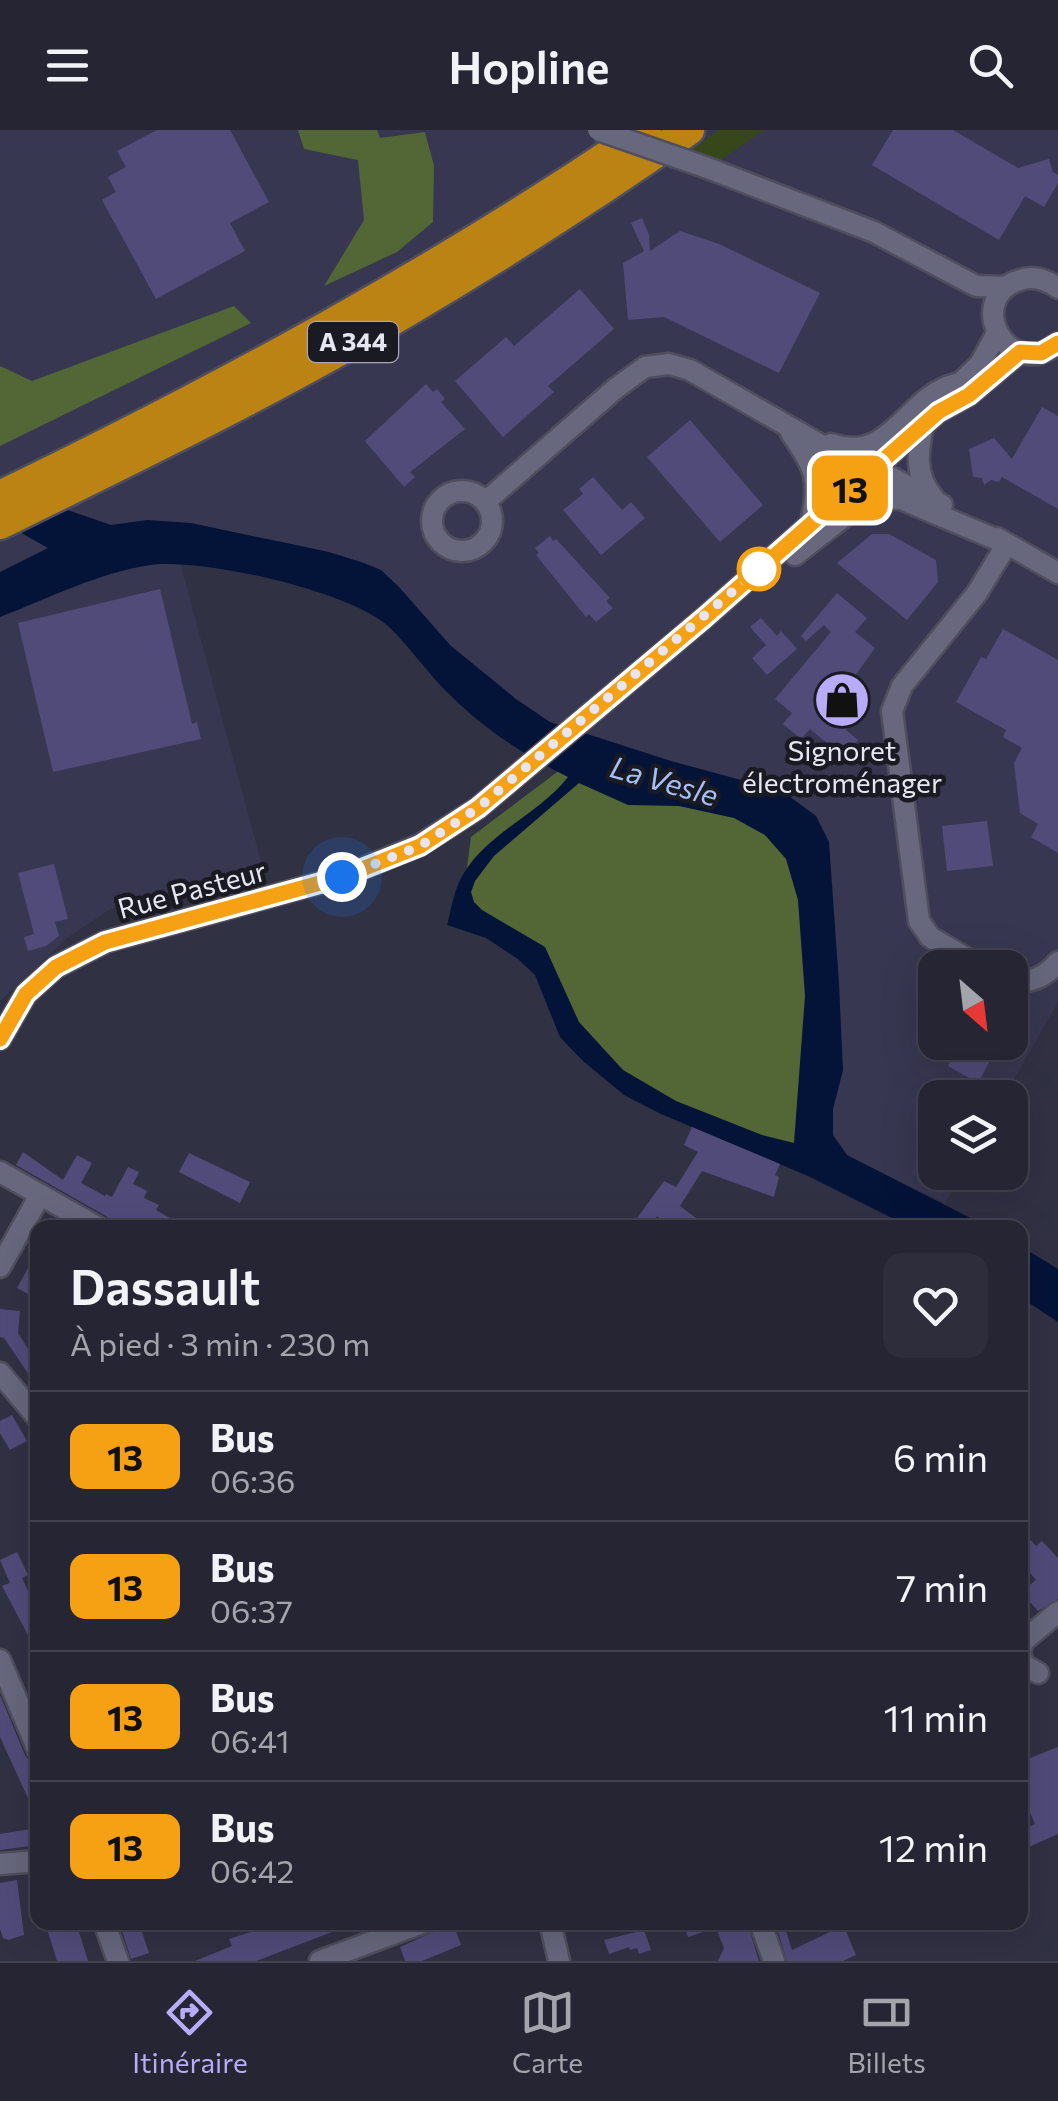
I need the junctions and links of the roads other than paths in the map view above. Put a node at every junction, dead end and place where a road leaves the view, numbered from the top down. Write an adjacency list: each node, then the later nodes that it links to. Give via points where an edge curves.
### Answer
1 (598, 130): 4 (street, bridge, via 874,232)
2 (646, 130): 15 (highway, A 344, via 388,294 236,379)
3 (689, 130): 20 (highway, A 344, via 404,313 258,395)
4 (976, 286): 5 (street); 7 (street)
5 (1006, 287): 6 (street, via 1032,278); 7 (street)
6 (1058, 288)
7 (994, 307): 8 (street)
8 (997, 333): 10 (street); 11 (street, via 980,364)
9 (1056, 347): 10 (street)
10 (1020, 352): 12 (street)
11 (956, 384): 12 (street); 13 (street, via 940,388 871,446 844,448)
12 (931, 418): 14 (street, Rue Pasteur); 18 (street, via 918,464)
13 (787, 427): 14 (street); 17 (street, via 690,370 645,367); 19 (street, via 815,473)
14 (868, 472): 16 (street); 18 (street, via 886,473); 19 (street, Rue Pasteur)
15 (0, 496)
16 (901, 499): 21 (street); 22 (street, via 868,498 794,556)
17 (485, 502)
18 (938, 502): 21 (street)
19 (812, 522): 22 (street, Rue Pasteur)
20 (0, 524)
21 (1007, 544): 23 (street); 24 (street, via 977,593 902,686 892,711 919,921)
22 (764, 564): 27 (street, Rue Pasteur, via 527,768 420,846 342,877 105,942 56,967 26,994)
23 (1058, 573)
24 (952, 950)
25 (1058, 962): 26 (street)
26 (1028, 983)
27 (0, 1040)
28 (0, 1172): 29 (street)
29 (40, 1194): 30 (street); 31 (street)
30 (86, 1220)
31 (0, 1266)
32 (0, 1372): 33 (street)
33 (30, 1408)
34 (1058, 1612): 35 (street)
35 (1028, 1637)
36 (0, 1660): 37 (street)
37 (30, 1731)
38 (30, 1862): 39 (street)
39 (0, 1864)
40 (107, 1930): 44 (street)
41 (403, 1930): 45 (street)
42 (552, 1930): 46 (street)
43 (763, 1930): 47 (street)
44 (118, 1961)
45 (320, 1961)
46 (559, 1961)
47 (774, 1961)

